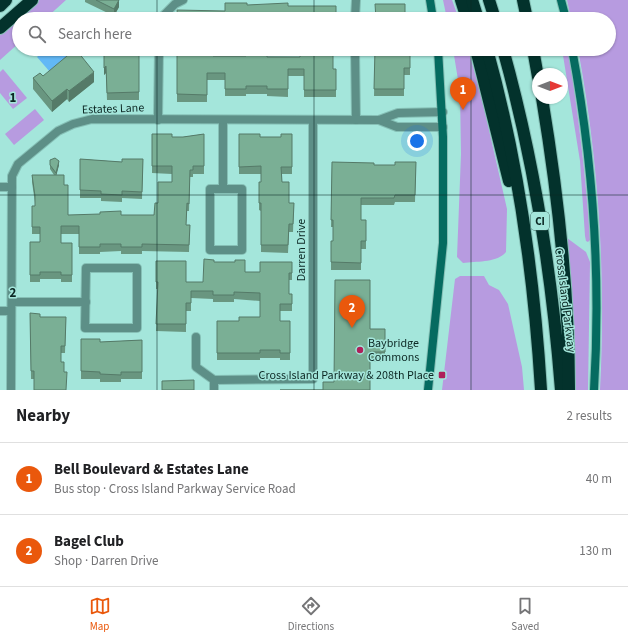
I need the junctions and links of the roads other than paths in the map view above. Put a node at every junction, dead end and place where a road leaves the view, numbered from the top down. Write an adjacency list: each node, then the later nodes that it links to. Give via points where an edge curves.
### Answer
1 (6, 0): 11 (highway)
2 (32, 0): 12 (highway)
3 (183, 0): 13 (street)
4 (356, 0): 14 (street)
5 (430, 0): 15 (street)
6 (461, 0): 16 (highway)
7 (472, 0): 17 (highway)
8 (489, 0): 18 (highway)
9 (523, 0): 19 (highway)
10 (561, 0): 20 (street)
11 (0, 6)
12 (18, 12)
13 (167, 12)
14 (356, 12)
15 (432, 12)
16 (465, 12)
17 (476, 12)
18 (493, 12)
19 (526, 12)
20 (564, 12)
21 (12, 18): 22 (highway)
22 (0, 28)
23 (159, 56): 34 (street)
24 (355, 56): 37 (street)
25 (439, 56): 33 (street)
26 (478, 56): 43 (highway)
27 (489, 56): 43 (highway, CI, via 511,150)
28 (505, 56): 54 (highway, Cross Island Parkway / CI, via 537,201)
29 (534, 56): 31 (highway)
30 (573, 56): 56 (street, via 586,138 593,212 596,288)
31 (536, 68)
32 (543, 104): 55 (highway, via 556,197 569,350)
33 (443, 112): 38 (street, Estates Lane, via 398,113); 39 (street)
34 (158, 120): 35 (street, Estates Lane); 41 (street, Estates Lane, via 92,119 72,124 58,131 18,164 12,176)
35 (223, 120): 36 (street, Estates Lane); 42 (street)
36 (313, 120): 37 (street, Estates Lane); 49 (street, Darren Drive, via 313,379)
37 (356, 120): 38 (street, Estates Lane)
38 (379, 120): 39 (street, Estates Lane, via 397,127)
39 (443, 128): 52 (street, via 443,243)
40 (0, 187): 41 (street)
41 (12, 187): 44 (street, Estates Lane)
42 (223, 189): 42 (street, via 242,189 242,250 210,250 210,189)
43 (528, 258): 53 (highway, CI)
44 (12, 302): 45 (street); 47 (street, Estates Lane)
45 (86, 302): 45 (street, via 86,268 137,268 137,328 85,328)
46 (0, 311): 47 (street)
47 (11, 311): 50 (street, Estates Lane)
48 (196, 337): 49 (street, via 196,367)
49 (214, 380): 51 (street)
50 (10, 390)
51 (214, 390)
52 (428, 390)
53 (541, 390)
54 (561, 390)
55 (569, 390)
56 (594, 390)

